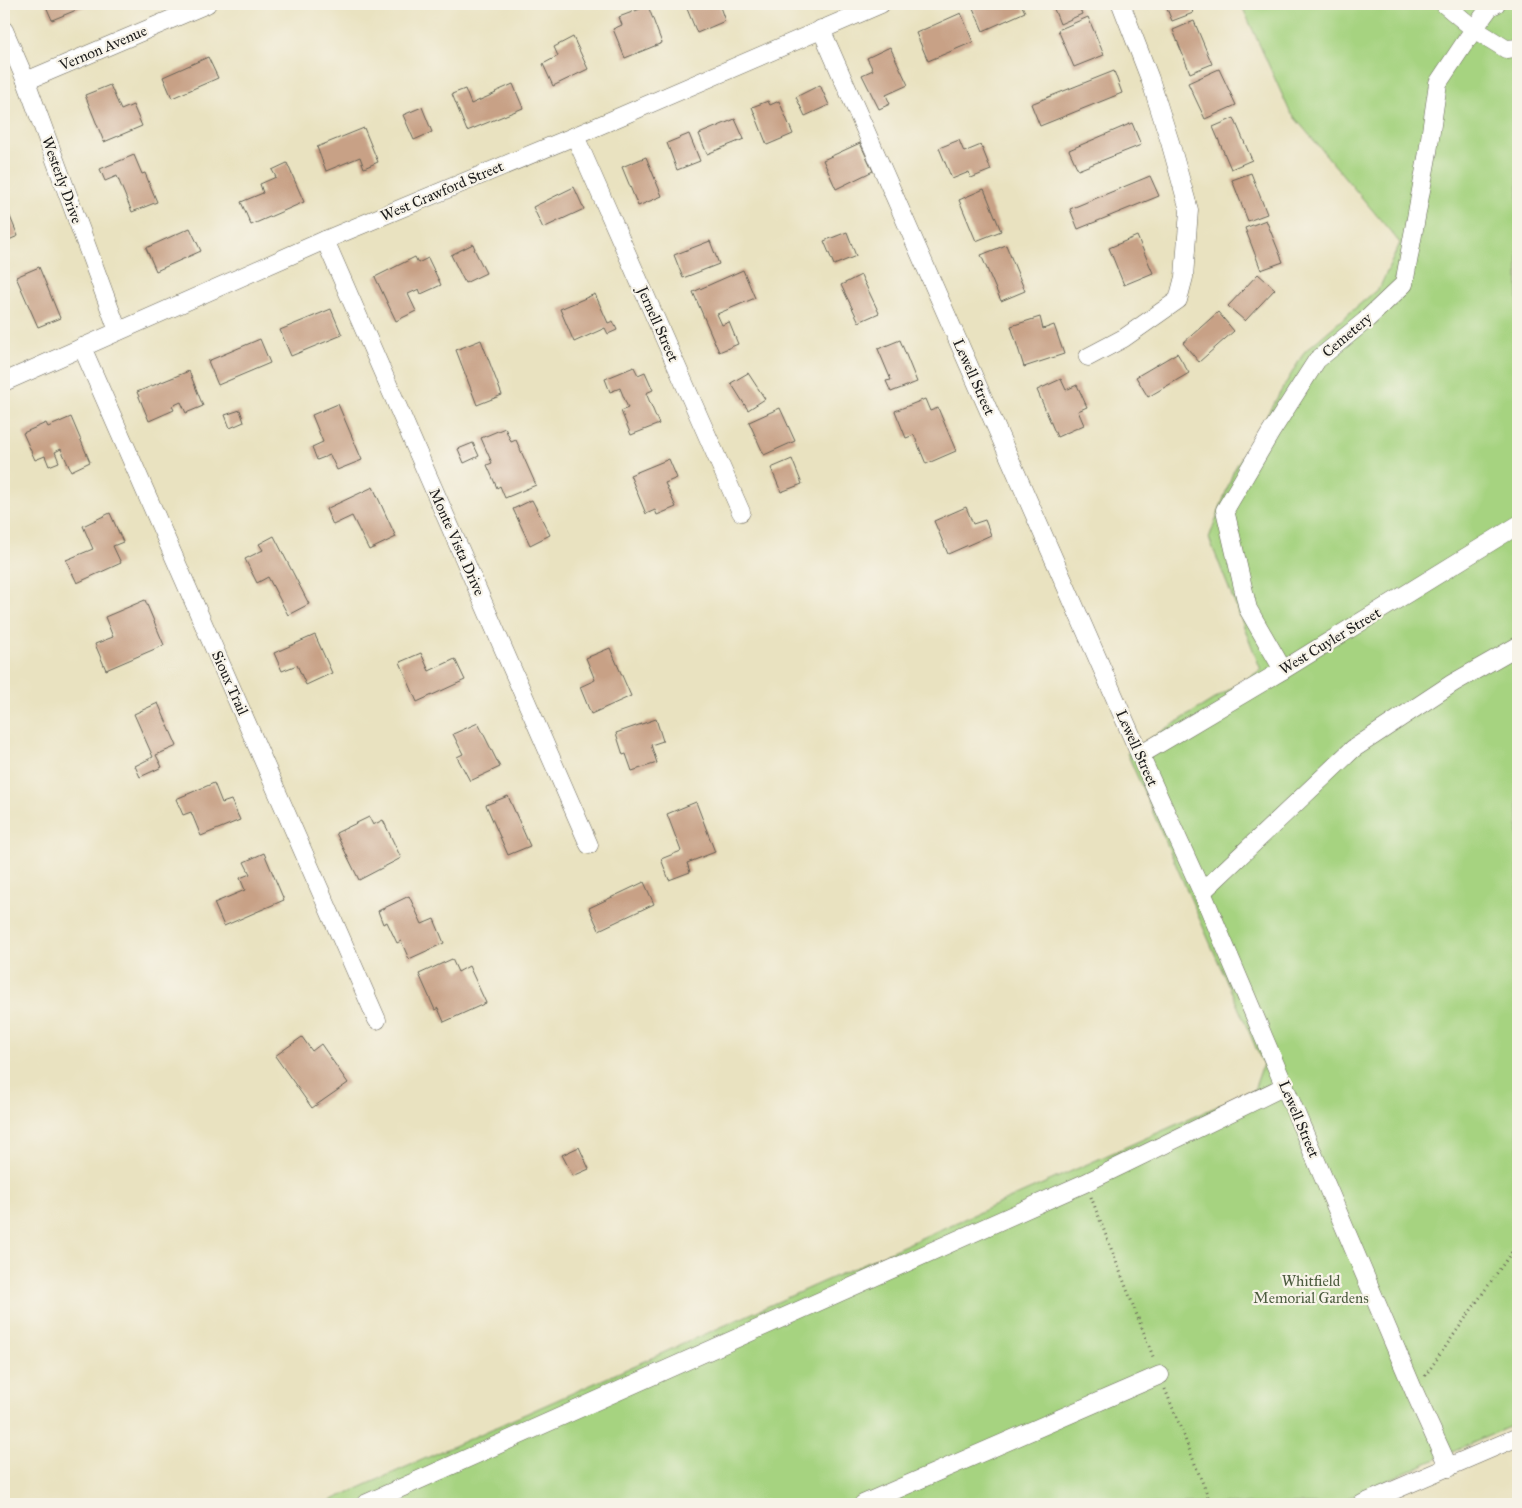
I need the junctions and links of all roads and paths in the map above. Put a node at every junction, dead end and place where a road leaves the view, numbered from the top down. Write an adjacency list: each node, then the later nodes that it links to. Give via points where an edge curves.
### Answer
1 (207, 4): 10 (street, Vernon Avenue)
2 (881, 4): 6 (street, West Crawford Street)
3 (1121, 4): 15 (street, via 1153,88 1189,210 1184,277 1178,300 1124,338)
4 (1444, 4): 7 (street)
5 (1496, 4): 7 (street, Cemetery, via 1490,7)
6 (821, 29): 11 (street, West Crawford Street); 21 (street, Lewell Street)
7 (1474, 29): 9 (street, via 1506,49); 20 (street, Cemetery, via 1438,83 1404,284 1317,360 1225,510 1248,609)
8 (4, 30): 10 (street, Westerly Drive)
9 (1518, 48)
10 (26, 81): 13 (street, Westerly Drive)
11 (575, 136): 12 (street, West Crawford Street); 17 (street, Jernell Street)
12 (325, 240): 13 (street, West Crawford Street); 22 (street, Monte Vista Drive)
13 (118, 331): 14 (street, West Crawford Street)
14 (82, 347): 16 (street, West Crawford Street); 24 (street, Sioux Trail)
15 (1088, 357)
16 (4, 382)
17 (741, 512)
18 (1518, 525): 20 (street, West Cuyler Street)
19 (1518, 646): 23 (street, via 1453,683 1353,749)
20 (1282, 670): 21 (street, West Cuyler Street)
21 (1140, 755): 23 (street, Lewell Street)
22 (589, 845)
23 (1202, 892): 25 (street, Lewell Street)
24 (377, 1020)
25 (1284, 1086): 26 (street); 29 (street, Lewell Street)
26 (1085, 1183): 28 (path); 32 (street)
27 (1518, 1243): 29 (path)
28 (1160, 1374): 33 (street); 34 (path)
29 (1414, 1391): 31 (street, Lewell Street)
30 (1518, 1437): 31 (street)
31 (1449, 1468): 35 (street)
32 (366, 1504)
33 (863, 1504)
34 (1211, 1504)
35 (1362, 1504)

